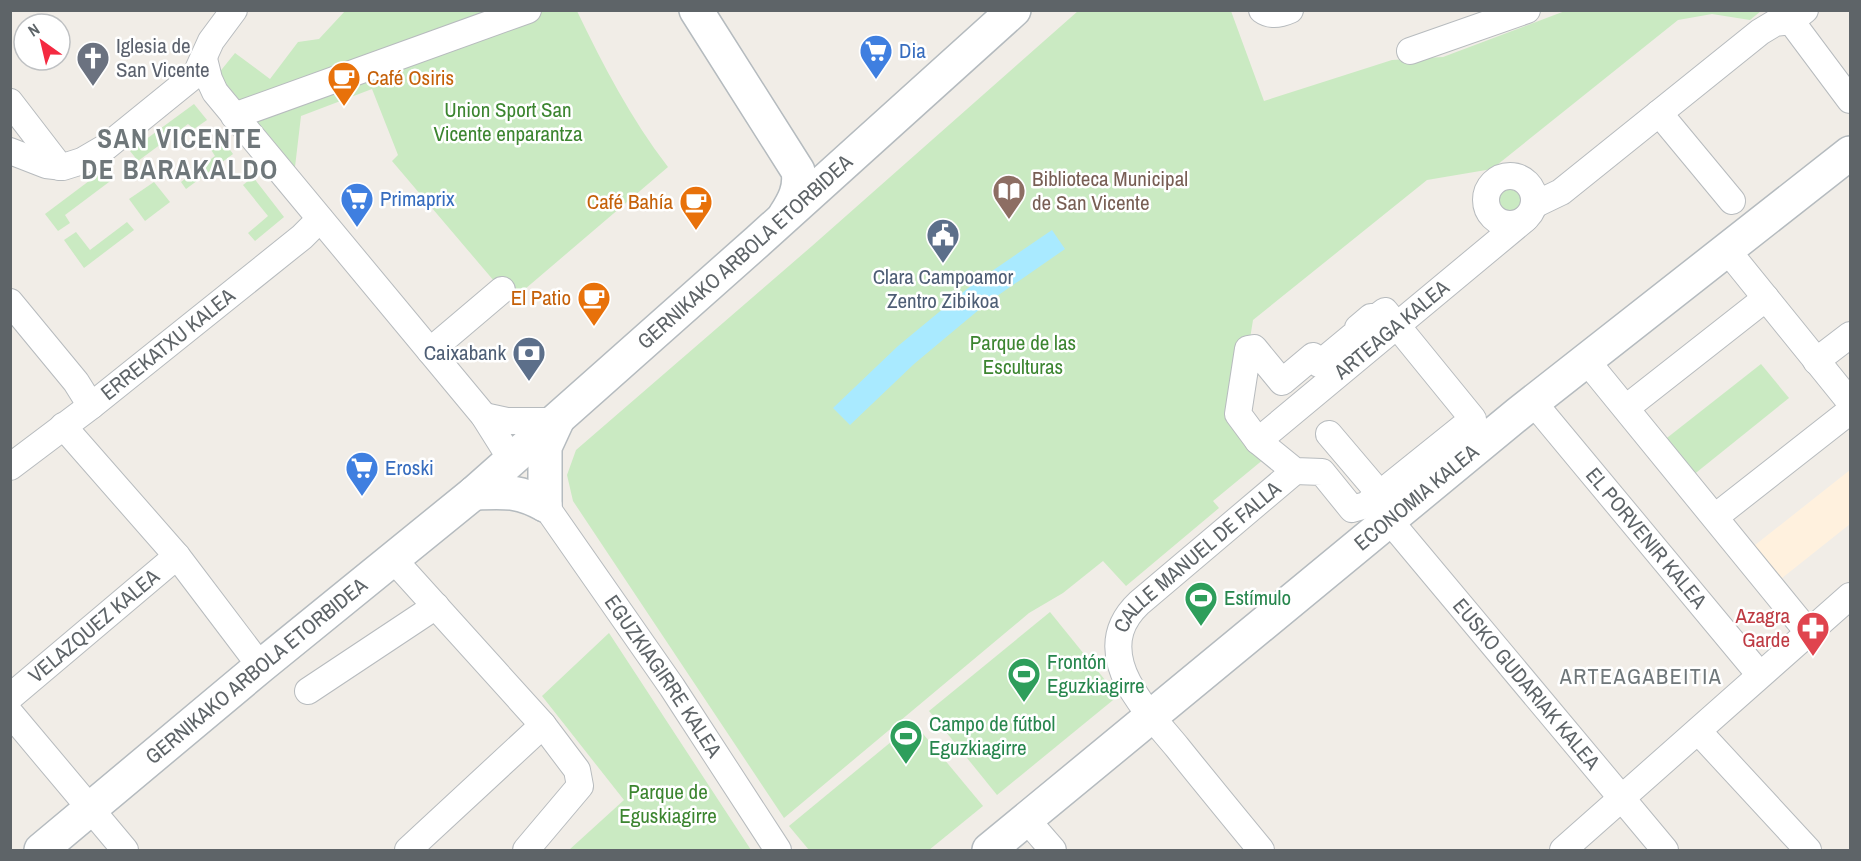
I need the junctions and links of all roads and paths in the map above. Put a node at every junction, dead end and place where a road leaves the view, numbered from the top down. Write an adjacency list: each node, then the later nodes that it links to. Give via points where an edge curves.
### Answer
1 (696, 10): 20 (street, via 798,171 794,201)
2 (1014, 10): 20 (street, GERNIKAKO ARBOLA ETORBIDEA)
3 (1262, 10): 4 (street, via 1267,14)
4 (1290, 10)
5 (1527, 10): 9 (street)
6 (226, 13): 10 (street)
7 (517, 15): 14 (street)
8 (1798, 16): 11 (street); 13 (street, ARTEAGA KALEA, via 1760,32)
9 (1410, 51)
10 (204, 59): 14 (street, EGUZKIAGIRRE KALEA, via 215,92); 17 (street, via 196,74 106,147 82,161)
11 (1851, 100)
12 (10, 102): 17 (street)
13 (1659, 113): 18 (street); 25 (street, ARTEAGA KALEA, via 1561,192 1529,212)
14 (234, 116): 19 (street, EGUZKIAGIRRE KALEA)
15 (10, 151): 17 (street)
16 (1851, 153): 21 (street, ECONOMIA KALEA)
17 (60, 167)
18 (1732, 201)
19 (320, 219): 27 (street, EGUZKIAGIRRE KALEA); 32 (street, ERREKATXU KALEA)
20 (783, 219): 36 (street, GERNIKAKO ARBOLA ETORBIDEA)
21 (1726, 250): 23 (street); 28 (street, ECONOMIA KALEA)
22 (502, 290): 27 (street)
23 (1766, 298): 29 (street); 33 (street)
24 (10, 302): 32 (street)
25 (1397, 326): 39 (street, ARTEAGA KALEA); 39 (street, via 1385,310 1373,320 1371,317 1319,364 1313,356 1282,382 1254,348 1248,349 1238,414); 45 (street, via 1473,419)
26 (1851, 335): 29 (street)
27 (430, 351): 35 (street, EGUZKIAGIRRE KALEA)
28 (1586, 360): 30 (street, ECONOMIA KALEA); 33 (street)
29 (1816, 361): 31 (street)
30 (1533, 402): 45 (street, ECONOMIA KALEA); 53 (street, EL PORVENIR KALEA)
31 (1851, 402)
32 (91, 406): 37 (street, ERREKATXU KALEA)
33 (1626, 408): 46 (street)
34 (1851, 411): 46 (street)
35 (484, 416): 36 (street, via 507,421); 40 (street, EGUZKIAGIRRE KALEA)
36 (557, 421): 40 (street, GERNIKAKO ARBOLA ETORBIDEA); 44 (street, via 545,447)
37 (63, 426): 41 (street, ERREKATXU KALEA); 47 (street, VELAZQUEZ KALEA)
38 (1329, 434): 45 (street, EUSKO GUDARIAK KALEA)
39 (1258, 441): 42 (street)
40 (511, 459): 43 (street, GERNIKAKO ARBOLA ETORBIDEA); 44 (street, EGUZKIAGIRRE KALEA)
41 (10, 467)
42 (1295, 471): 45 (street, via 1322,472 1352,509 1366,505); 57 (street, CALLE MANUEL DE FALLA, via 1124,620 1119,634 1120,663 1126,679)
43 (474, 493): 44 (street, via 526,495); 48 (street, GERNIKAKO ARBOLA ETORBIDEA)
44 (545, 505): 67 (street, EGUZKIAGIRRE KALEA, via 672,687)
45 (1388, 509): 57 (street, ECONOMIA KALEA); 60 (street, EUSKO GUDARIAK KALEA)
46 (1715, 517): 51 (street)
47 (177, 556): 52 (street, VELAZQUEZ KALEA); 55 (street, VELAZQUEZ KALEA)
48 (393, 560): 50 (street); 61 (street, GERNIKAKO ARBOLA ETORBIDEA)
49 (1851, 596): 51 (street)
50 (436, 606): 54 (street); 58 (street)
51 (1808, 632): 53 (street)
52 (255, 659)
53 (1760, 675): 59 (street)
54 (308, 691)
55 (10, 697)
56 (10, 713): 61 (street)
57 (1152, 716): 62 (street, ECONOMIA KALEA); 70 (street, CALLE MANUEL DE FALLA)
58 (543, 725): 65 (street); 66 (street, via 578,770 580,786)
59 (1698, 731): 60 (street); 73 (street)
60 (1621, 799): 71 (street); 72 (street, EUSKO GUDARIAK KALEA)
61 (90, 808): 63 (street, GERNIKAKO ARBOLA ETORBIDEA); 64 (street)
62 (1026, 819): 68 (street, ECONOMIA KALEA); 69 (street)
63 (41, 850)
64 (125, 850)
65 (408, 850)
66 (526, 850)
67 (778, 850)
68 (989, 850)
69 (1053, 850)
70 (1261, 850)
71 (1563, 850)
72 (1665, 850)
73 (1808, 850)

